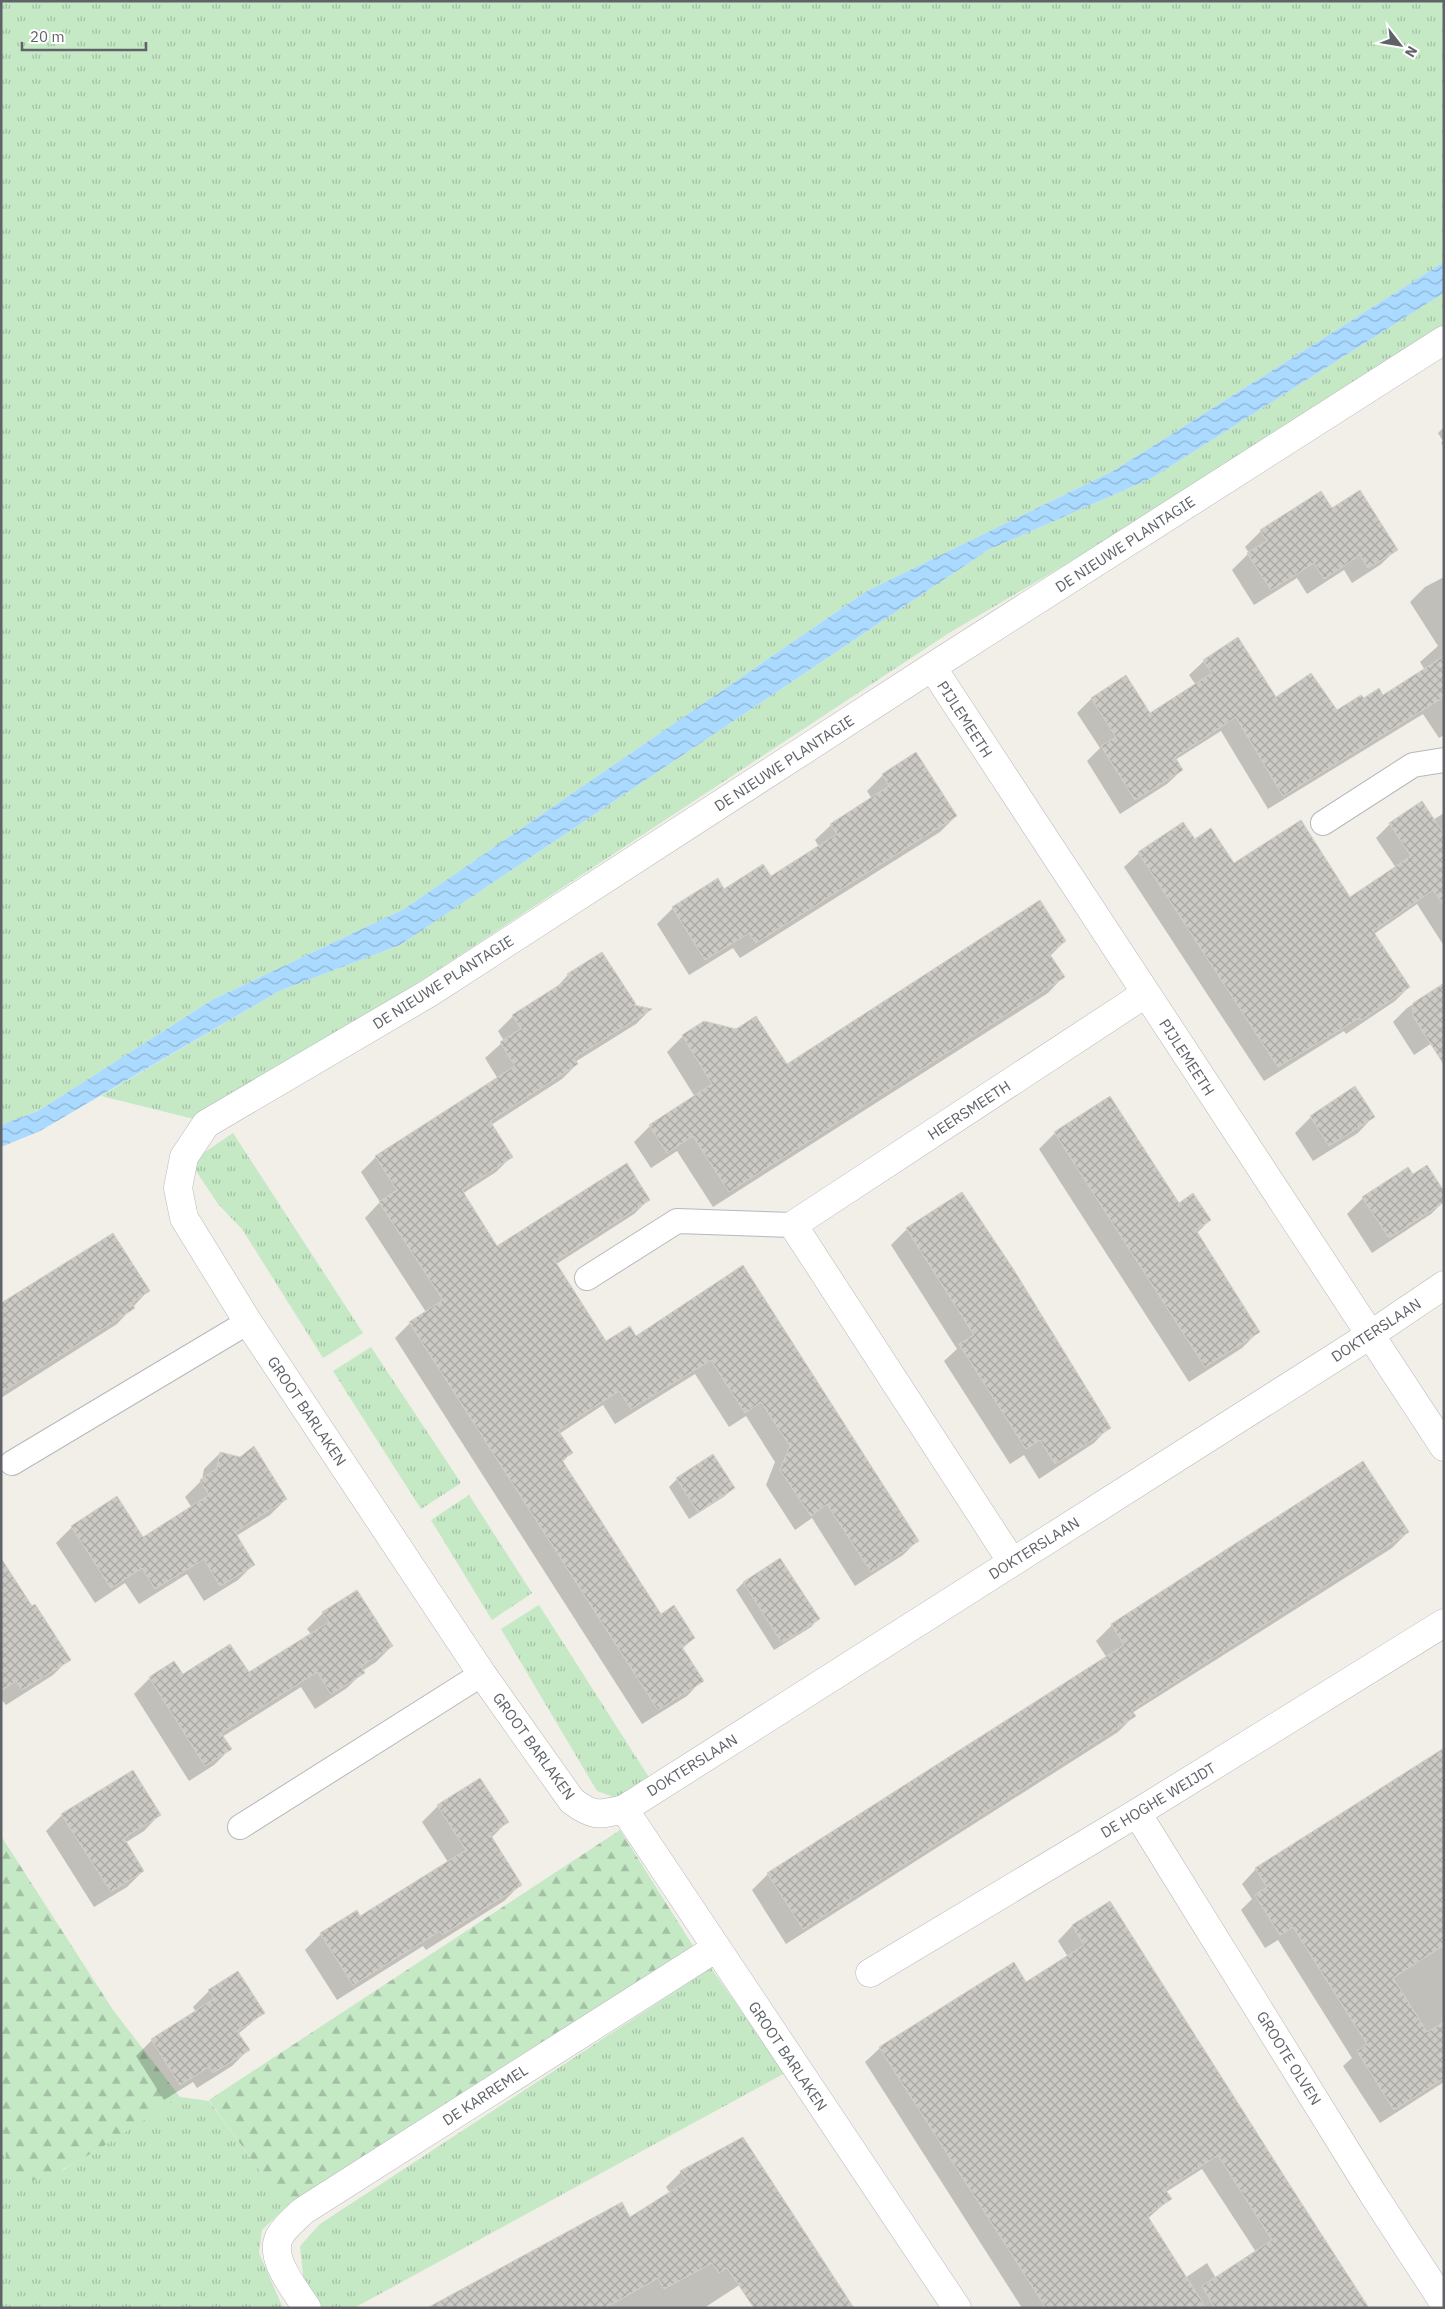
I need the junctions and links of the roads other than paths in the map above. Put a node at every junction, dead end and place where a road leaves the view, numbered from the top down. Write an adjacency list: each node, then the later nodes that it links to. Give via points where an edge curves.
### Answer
1 (1444, 340): 2 (street, DE NIEUWE PLANTAGIE)
2 (932, 667): 5 (street, PIJLEMEETH); 6 (street, DE NIEUWE PLANTAGIE, via 429,993 206,1124 184,1157 178,1188)
3 (1444, 760): 4 (lane, via 1414,765)
4 (1323, 823)
5 (1145, 994): 7 (street, HEERSMEETH); 11 (street, PIJLEMEETH)
6 (184, 1218): 10 (street, GROOT BARLAKEN)
7 (793, 1225): 8 (lane, via 677,1221); 14 (street)
8 (586, 1278)
9 (1444, 1285): 11 (street, DOKTERSLAAN)
10 (248, 1322): 13 (lane); 16 (street, GROOT BARLAKEN)
11 (1370, 1335): 12 (street, PIJLEMEETH); 14 (street, DOKTERSLAAN)
12 (1444, 1446)
13 (12, 1464)
14 (1012, 1562): 17 (street, DOKTERSLAAN)
15 (1444, 1623): 18 (street, DE HOGHE WEIJDT)
16 (482, 1674): 17 (street, GROOT BARLAKEN, via 572,1801 599,1815); 19 (lane)
17 (624, 1808): 20 (street, GROOT BARLAKEN)
18 (1136, 1813): 21 (street, DE HOGHE WEIJDT); 22 (street, GROOTE OLVEN)
19 (240, 1827)
20 (716, 1948): 23 (street, DE KARREMEL, via 303,2211 281,2234 276,2245 277,2258); 24 (street, GROOT BARLAKEN)
21 (870, 1973)
22 (1444, 2302)
23 (307, 2308)
24 (957, 2308)

